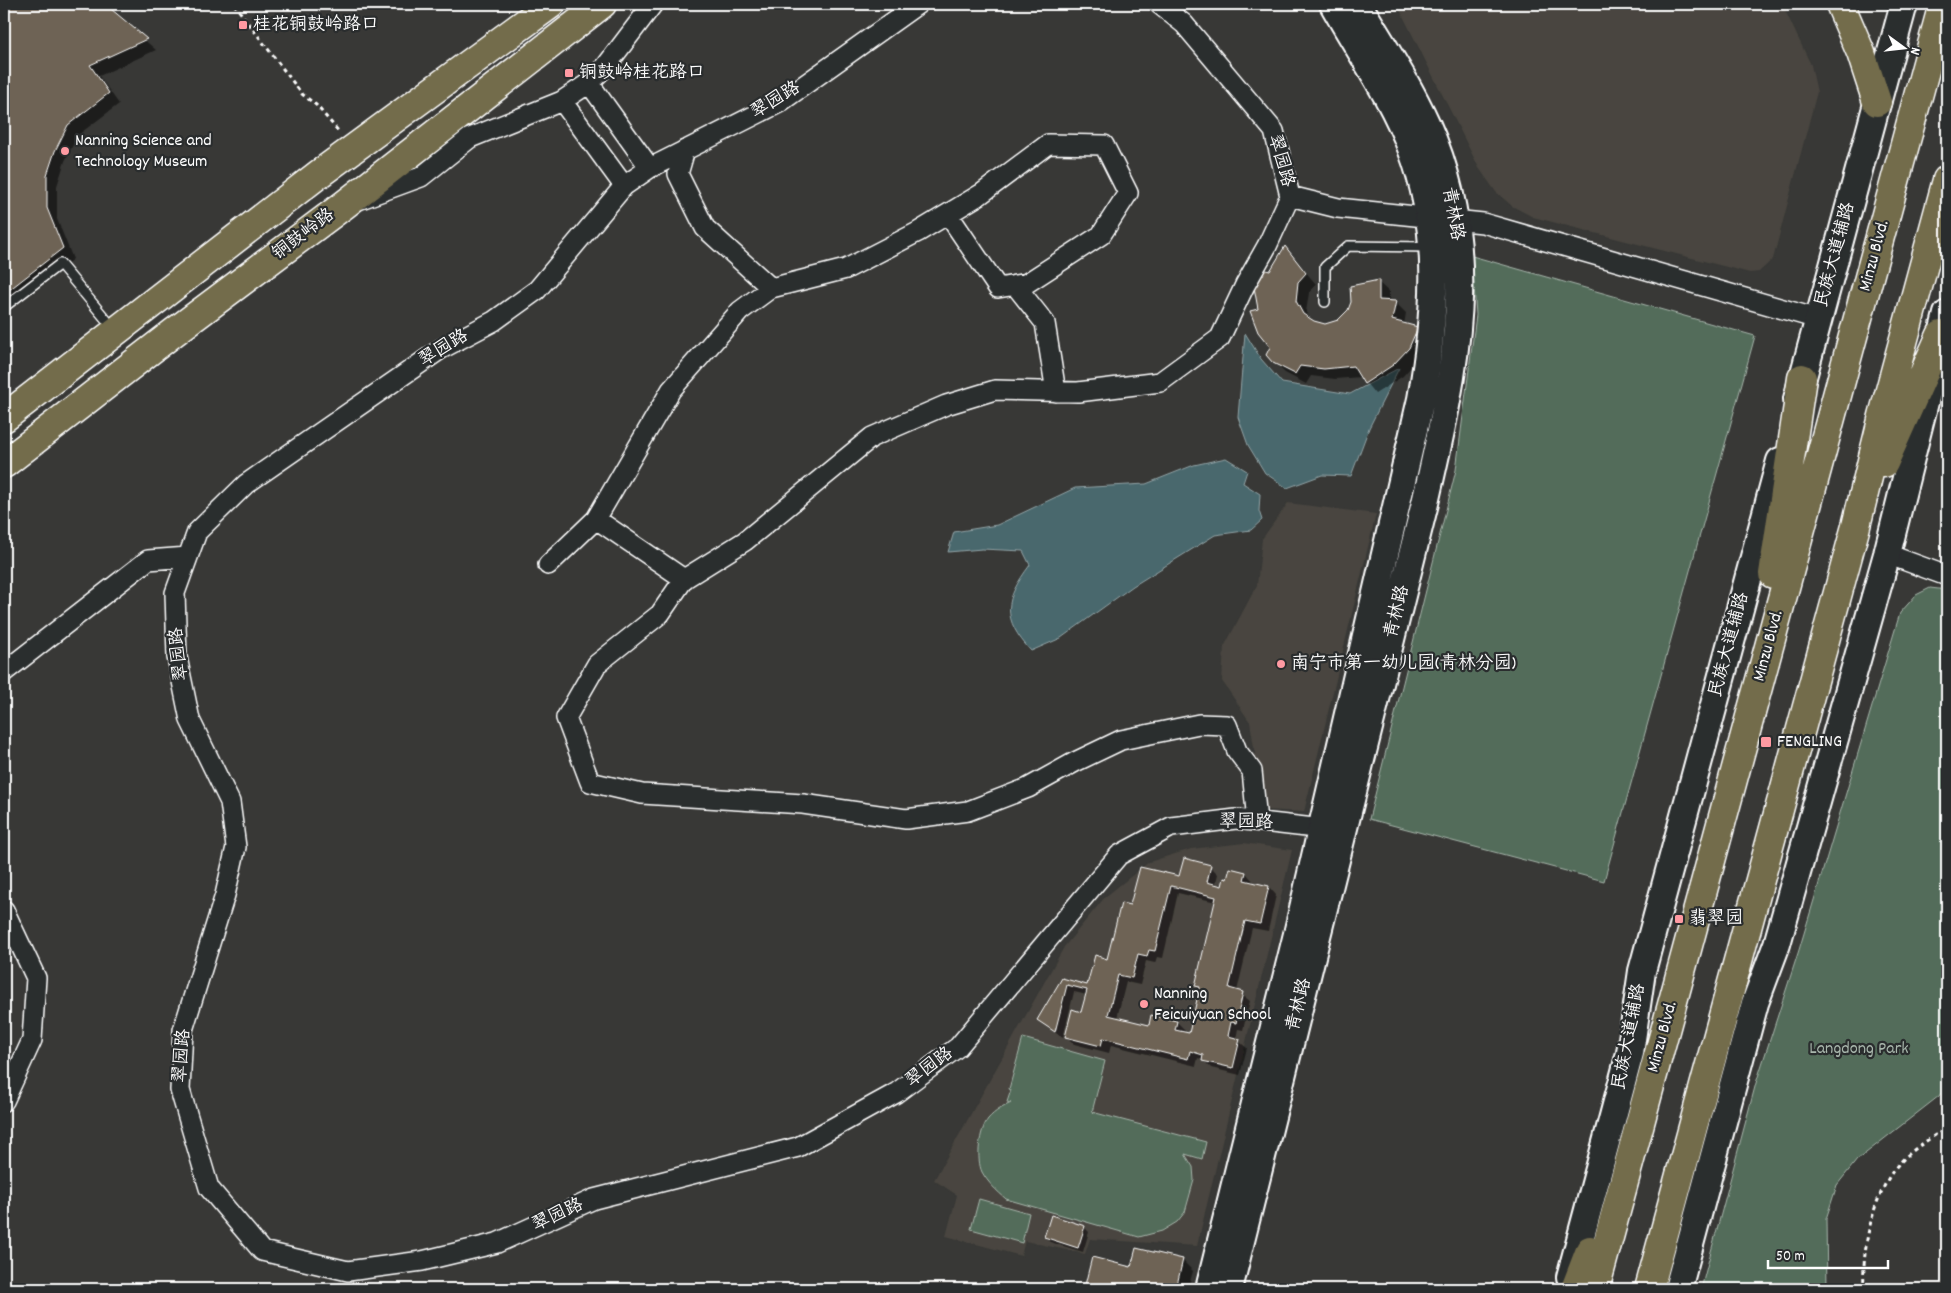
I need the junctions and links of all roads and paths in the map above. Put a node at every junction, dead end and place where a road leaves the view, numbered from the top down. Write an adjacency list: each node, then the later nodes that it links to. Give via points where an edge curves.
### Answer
1 (234, 4): 15 (path, via 302,94 316,105)
2 (551, 4): 15 (main road)
3 (602, 4): 21 (main road, 铜鼓岭路)
4 (653, 4): 12 (street, via 606,66)
5 (918, 4): 16 (street, 翠园路, via 779,102)
6 (1159, 4): 20 (street, 翠园路, via 1184,24 1274,131)
7 (1333, 4): 23 (main road, 青林路, via 1399,120 1422,179)
8 (1358, 4): 24 (main road, 青林路, via 1410,90 1428,127 1446,179)
9 (1840, 4): 14 (main road)
10 (1904, 4): 14 (main road, 民族大道辅路)
11 (1943, 4): 47 (main road, Minzu Blvd.)
12 (589, 83): 13 (street); 17 (street)
13 (562, 101): 19 (street); 21 (street, via 470,138 421,177)
14 (1877, 102): 30 (main road, 民族大道辅路)
15 (353, 148): 32 (main road)
16 (685, 150): 17 (street, 翠园路); 27 (street, via 678,174 705,228)
17 (650, 168): 19 (street, 翠园路)
18 (1947, 180): 40 (main road)
19 (624, 186): 42 (street, 翠园路, via 537,290 494,321 440,349 246,484 197,532)
20 (1290, 196): 23 (street, 翠园路, via 1338,208); 35 (street, via 1220,338 1160,382)
21 (344, 206): 36 (main road, 铜鼓岭路)
22 (948, 214): 26 (street, via 998,288); 26 (street, via 981,194 1048,144 1104,145 1128,193 1101,235 1027,283); 27 (street, via 846,269)
23 (1429, 217): 24 (street, 翠园路); 25 (main road, 青林路)
24 (1454, 220): 30 (street, 翠园路, via 1483,223); 49 (main road, 青林路, via 1461,268 1451,382 1425,503)
25 (1433, 247): 28 (lane, via 1348,246 1325,267); 49 (main road, 青林路, via 1429,355)
26 (1015, 285): 35 (street, via 1045,323)
27 (771, 288): 39 (street, via 740,310 671,390)
28 (1325, 302)
29 (4, 307): 32 (lane, via 60,264)
30 (1818, 319): 34 (main road, 民族大道辅路)
31 (1944, 325): 40 (main road); 41 (main road)
32 (116, 331): 33 (main road)
33 (71, 366): 36 (main road); 37 (main road)
34 (1802, 378): 47 (main road); 56 (main road, 民族大道辅路, via 1642,971 1630,1053)
35 (1056, 392): 45 (street, via 995,390 946,405 872,437 746,541)
36 (94, 395): 38 (main road, 铜鼓岭路)
37 (4, 418)
38 (4, 464)
39 (596, 519): 43 (street); 45 (street)
40 (1856, 526): 59 (main road)
41 (1887, 554): 44 (street); 60 (main road, via 1776,944 1755,1003)
42 (188, 557): 46 (street, via 148,560); 48 (street, 翠园路, via 175,593 177,657 190,720 230,802 236,847 225,895 183,1030 180,1090 209,1188 262,1251 348,1271 422,1261 497,1243 594,1199 798,1147 896,1093 958,1047 1119,855 1171,827 1236,819)
43 (548, 565)
44 (1947, 576)
45 (684, 579): 48 (street, via 660,614 597,664 566,718 590,782 642,794 803,804 906,819 968,811 1028,788 1121,740 1200,724 1227,725 1237,751 1252,771)
46 (4, 672)
47 (1755, 699): 52 (main road, Minzu Blvd.)
48 (1257, 821): 49 (street, 翠园路)
49 (1332, 830): 54 (main road, 青林路); 55 (main road, 青林路)
50 (4, 910): 51 (street, via 36,978 32,1040)
51 (4, 1101)
52 (1639, 1127): 57 (main road); 58 (main road, Minzu Blvd.)
53 (1947, 1128): 61 (path, via 1892,1173 1878,1200 1863,1266)
54 (1208, 1289)
55 (1229, 1289)
56 (1566, 1289)
57 (1575, 1289)
58 (1595, 1289)
59 (1649, 1289)
60 (1678, 1289)
61 (1864, 1289)

